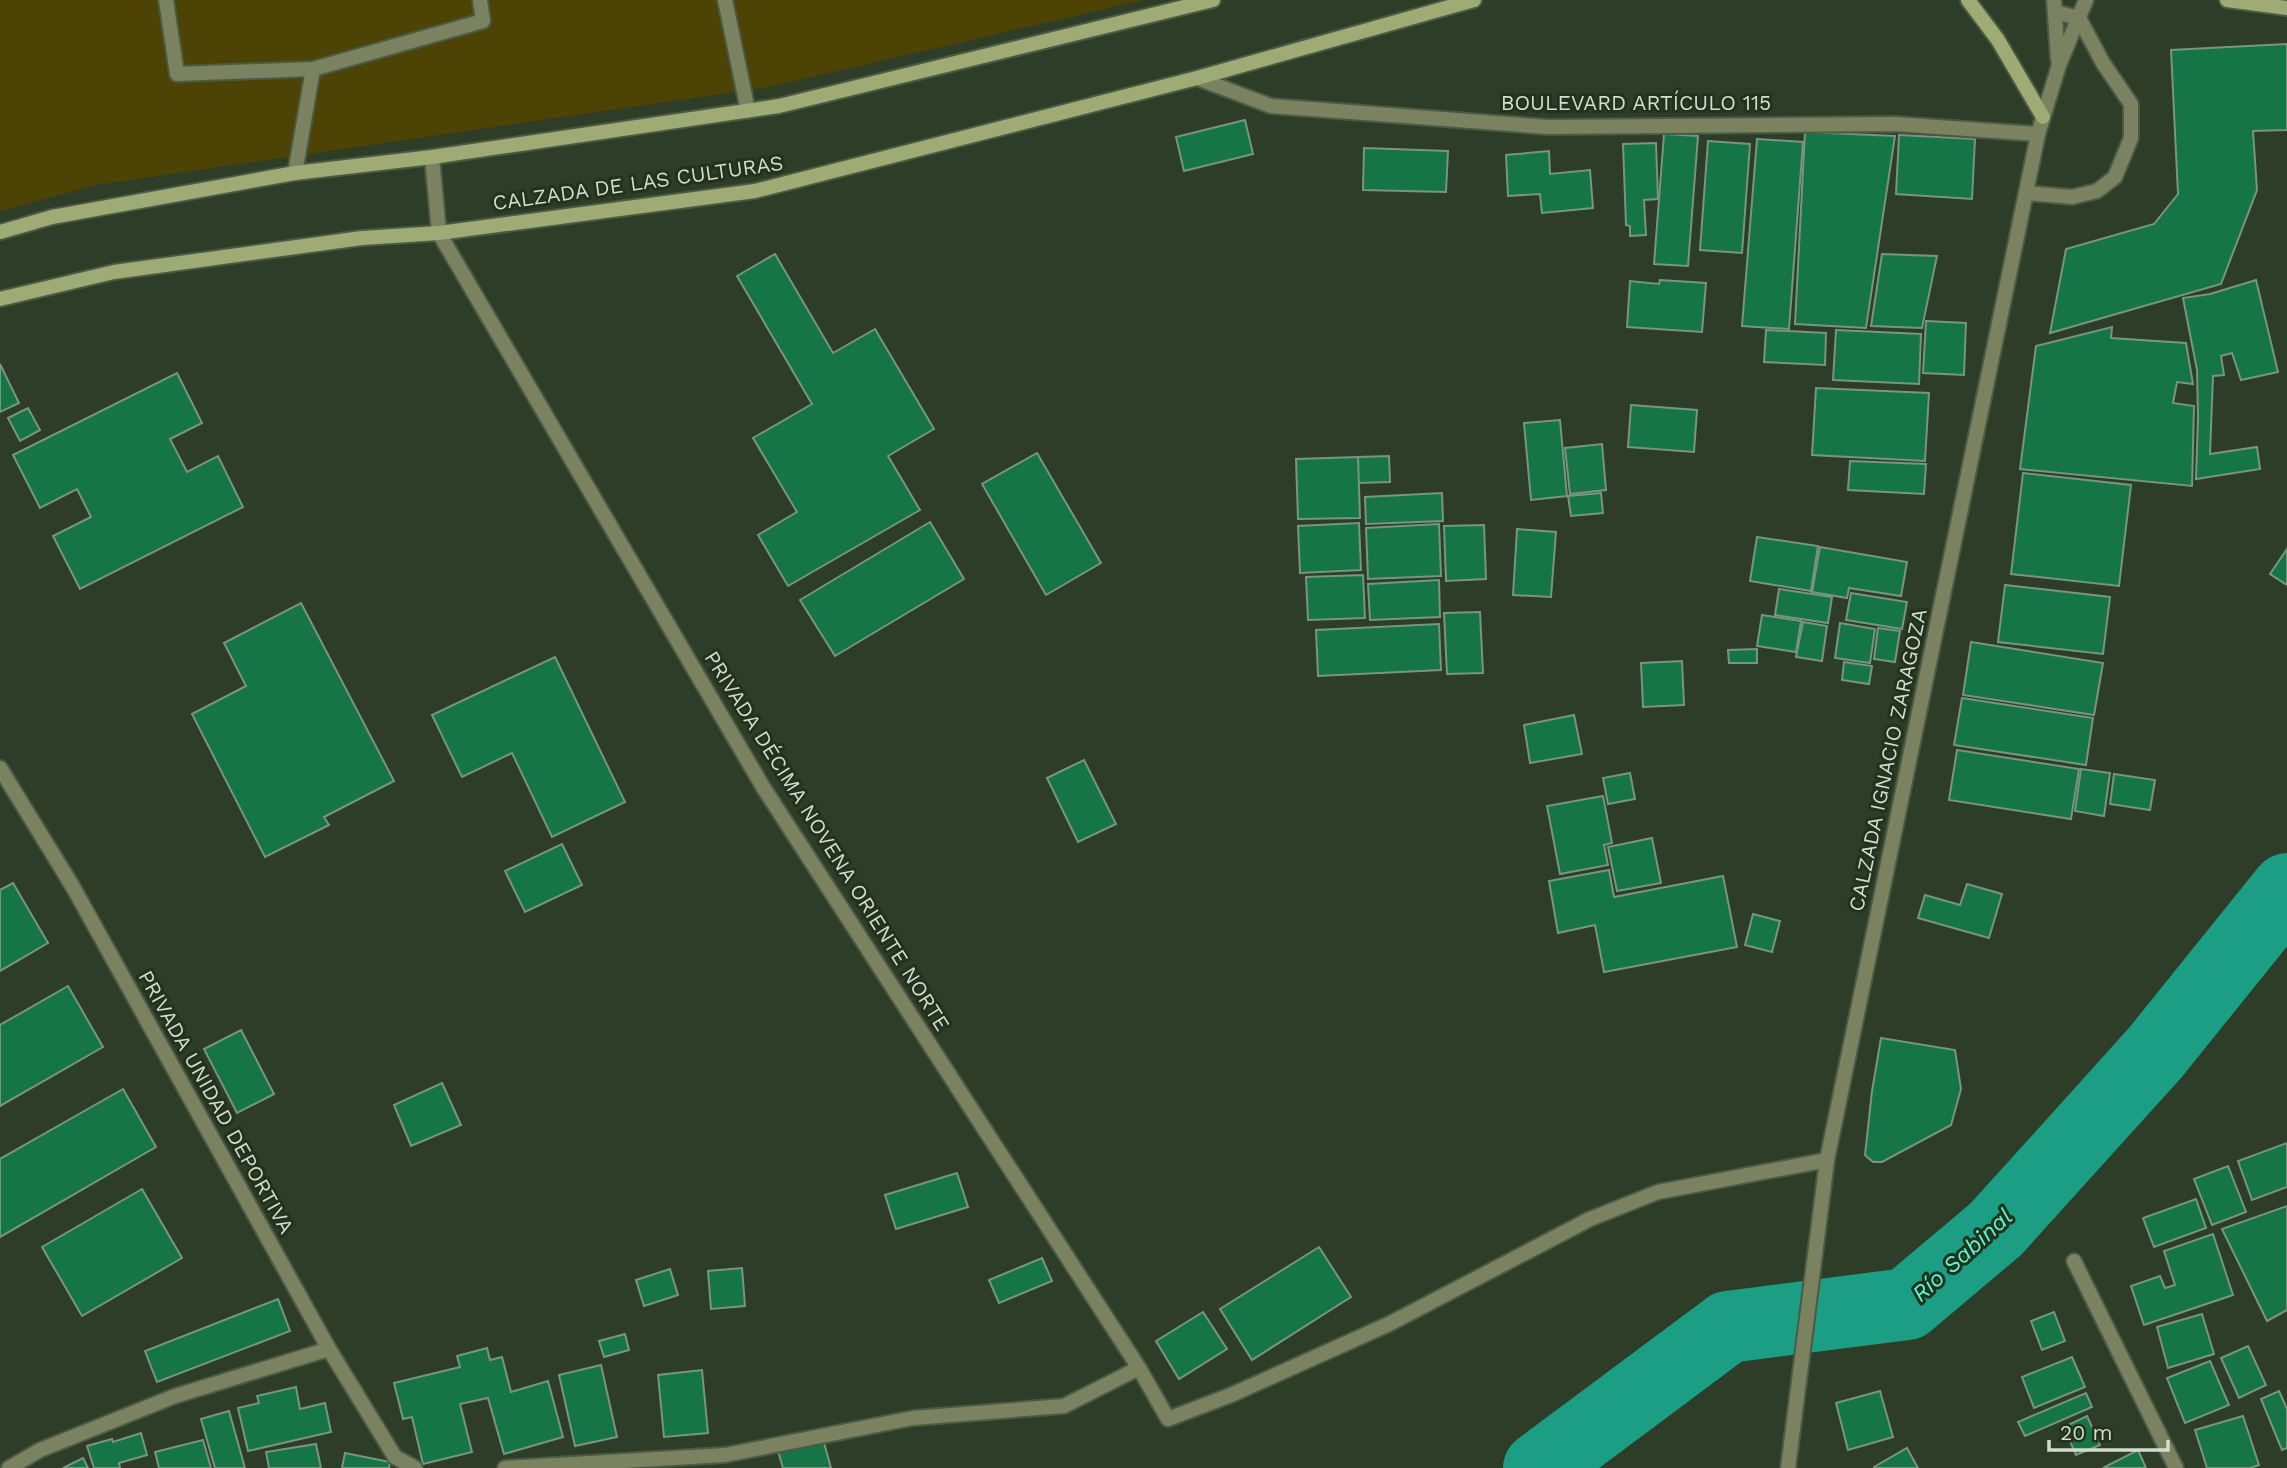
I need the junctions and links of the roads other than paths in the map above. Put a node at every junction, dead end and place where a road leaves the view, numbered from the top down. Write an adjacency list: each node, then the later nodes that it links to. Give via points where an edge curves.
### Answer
1 (166, 0): 13 (street, via 177,74)
2 (480, 0): 13 (street, via 483,20)
3 (725, 0): 15 (street)
4 (1213, 0): 15 (main road)
5 (1474, 0): 14 (main road, CALZADA DE LAS CULTURAS)
6 (1968, 0): 16 (main road, via 1998,40)
7 (2086, 0): 11 (street, CALZADA IGNACIO ZARAGOZA)
8 (2227, 0): 10 (main road)
9 (2054, 6): 11 (street); 12 (street, CALZADA IGNACIO ZARAGOZA)
10 (2287, 8)
11 (2079, 18): 12 (street, CALZADA IGNACIO ZARAGOZA); 20 (street, via 2102,63 2131,104 2131,138 2115,177 2097,191 2072,197)
12 (2059, 65): 16 (street, CALZADA IGNACIO ZARAGOZA)
13 (313, 69): 19 (street)
14 (1197, 78): 17 (street, BOULEVARD ARTÍCULO 115, via 1270,106 1548,127 1895,124); 22 (main road, CALZADA DE LAS CULTURAS, via 755,191)
15 (748, 111): 18 (main road)
16 (2043, 117): 17 (street, CALZADA IGNACIO ZARAGOZA)
17 (2038, 134): 20 (street, CALZADA IGNACIO ZARAGOZA)
18 (432, 157): 19 (main road); 22 (street, PRIVADA DÉCIMA NOVENA ORIENTE NORTE)
19 (295, 173): 21 (main road, via 52,217)
20 (2026, 193): 25 (street, CALZADA IGNACIO ZARAGOZA)
21 (0, 232)
22 (439, 233): 23 (main road, CALZADA DE LAS CULTURAS, via 362,238 114,272); 28 (street, PRIVADA DÉCIMA NOVENA ORIENTE NORTE, via 764,787)
23 (0, 299)
24 (0, 768): 27 (street, PRIVADA UNIDAD DEPORTIVA, via 73,887)
25 (1828, 1160): 28 (street, PRIVADA DÉCIMA NOVENA ORIENTE NORTE, via 1647,1196 1590,1219 1354,1340 1168,1419); 32 (street, CALZADA IGNACIO ZARAGOZA)
26 (2074, 1261): 33 (street)
27 (329, 1349): 29 (street, via 175,1396 40,1450); 30 (street, PRIVADA UNIDAD DEPORTIVA, via 395,1457)
28 (1139, 1367): 31 (street, via 1065,1406 914,1418 725,1455)
29 (9, 1468)
30 (415, 1468)
31 (505, 1468)
32 (1788, 1468)
33 (2176, 1468)

